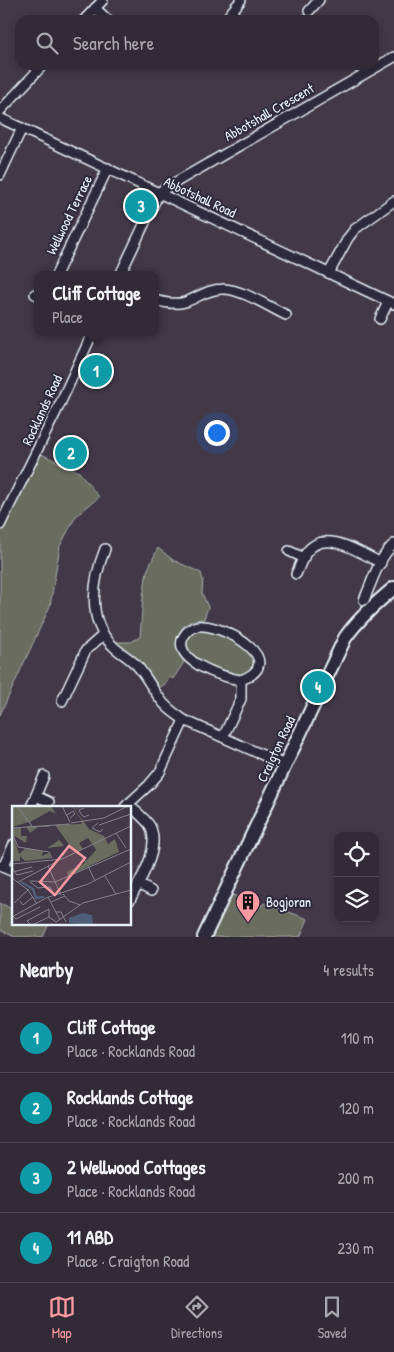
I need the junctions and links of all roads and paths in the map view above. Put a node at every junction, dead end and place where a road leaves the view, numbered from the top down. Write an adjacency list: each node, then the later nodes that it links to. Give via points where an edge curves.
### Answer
1 (103, 0): 4 (street)
2 (241, 0): 8 (street)
3 (319, 0): 5 (street)
4 (95, 8): 6 (street); 7 (street)
5 (309, 11)
6 (89, 15)
7 (103, 15)
8 (229, 15)
9 (394, 57): 10 (street, Abbotshall Crescent)
10 (379, 66)
11 (38, 70): 13 (street)
12 (372, 70): 18 (street, Abbotshall Crescent)
13 (0, 111)
14 (0, 118): 15 (street, Abbotshall Road)
15 (22, 128): 16 (street, Abbotshall Road); 17 (street)
16 (108, 168): 18 (street, Abbotshall Road); 20 (street, Wellwood Terrace)
17 (0, 175)
18 (159, 193): 21 (street); 22 (street, Abbotshall Road)
19 (394, 201): 22 (street, via 355,229)
20 (58, 271)
21 (122, 271)
22 (329, 273): 24 (street, Abbotshall Road)
23 (159, 301): 25 (street, via 169,304 184,302 222,289 238,292)
24 (391, 303): 26 (street, Abbotshall Road)
25 (286, 315)
26 (380, 319)
27 (91, 336): 28 (street, Rocklands Road)
28 (0, 525)
29 (394, 544): 33 (street)
30 (105, 549): 37 (street, via 94,586 97,618)
31 (289, 550): 32 (street)
32 (304, 558): 33 (street, via 314,546 332,542); 34 (street)
33 (380, 563): 36 (street)
34 (296, 574)
35 (394, 588): 42 (street, Craigton Road, via 344,638)
36 (364, 600)
37 (103, 635): 39 (street, via 86,650); 40 (street, via 138,666 161,701)
38 (241, 680): 38 (street, via 252,674 258,660 246,643 219,629 204,626 197,626 185,634 184,652 195,663 216,675); 41 (street, via 241,699)
39 (62, 701)
40 (184, 720): 41 (street); 46 (street, via 160,772)
41 (223, 737): 42 (street)
42 (285, 765): 54 (street, Craigton Road)
43 (44, 776): 44 (street)
44 (36, 796): 45 (street); 47 (street)
45 (49, 802)
46 (126, 805)
47 (31, 806)
48 (131, 809): 51 (street, via 149,825 154,845)
49 (12, 848): 50 (street)
50 (2, 866)
51 (138, 884): 52 (street); 53 (street)
52 (151, 891)
53 (131, 898)
54 (204, 937)

